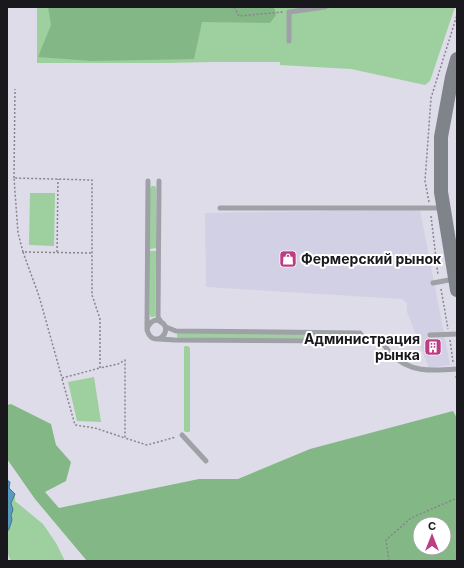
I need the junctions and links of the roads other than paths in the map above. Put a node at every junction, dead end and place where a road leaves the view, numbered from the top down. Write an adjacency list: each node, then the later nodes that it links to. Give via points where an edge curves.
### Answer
1 (326, 7): 2 (lane, via 288,12)
2 (289, 41)
3 (457, 59): 7 (main road, via 441,137 441,192)
4 (148, 181): 12 (lane)
5 (159, 182): 10 (lane, via 158,317)
6 (220, 208): 7 (lane)
7 (444, 208): 9 (main road)
8 (433, 283): 9 (lane)
9 (456, 285)
10 (161, 322): 11 (lane); 12 (lane, via 152,322)
11 (166, 327): 15 (lane, via 176,331 360,333); 16 (lane, via 164,336)
12 (147, 330): 16 (lane, via 149,336)
13 (457, 334): 14 (lane)
14 (430, 335)
15 (363, 338): 16 (lane, via 360,342); 17 (lane, via 379,337 390,353 404,364 421,370)
16 (160, 339)
17 (457, 369)
18 (182, 435): 19 (lane)
19 (206, 461)

